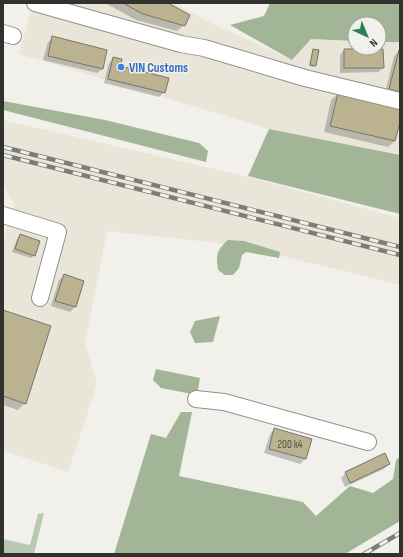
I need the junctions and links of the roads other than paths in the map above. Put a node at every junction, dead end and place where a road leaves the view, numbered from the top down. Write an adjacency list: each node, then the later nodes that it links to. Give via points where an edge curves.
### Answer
1 (35, 3): 2 (lane, via 181,44 204,48 304,78)
2 (400, 101)
3 (3, 215): 4 (lane, via 58,232)
4 (40, 298)
5 (196, 399): 6 (lane, via 224,402)
6 (368, 442)

